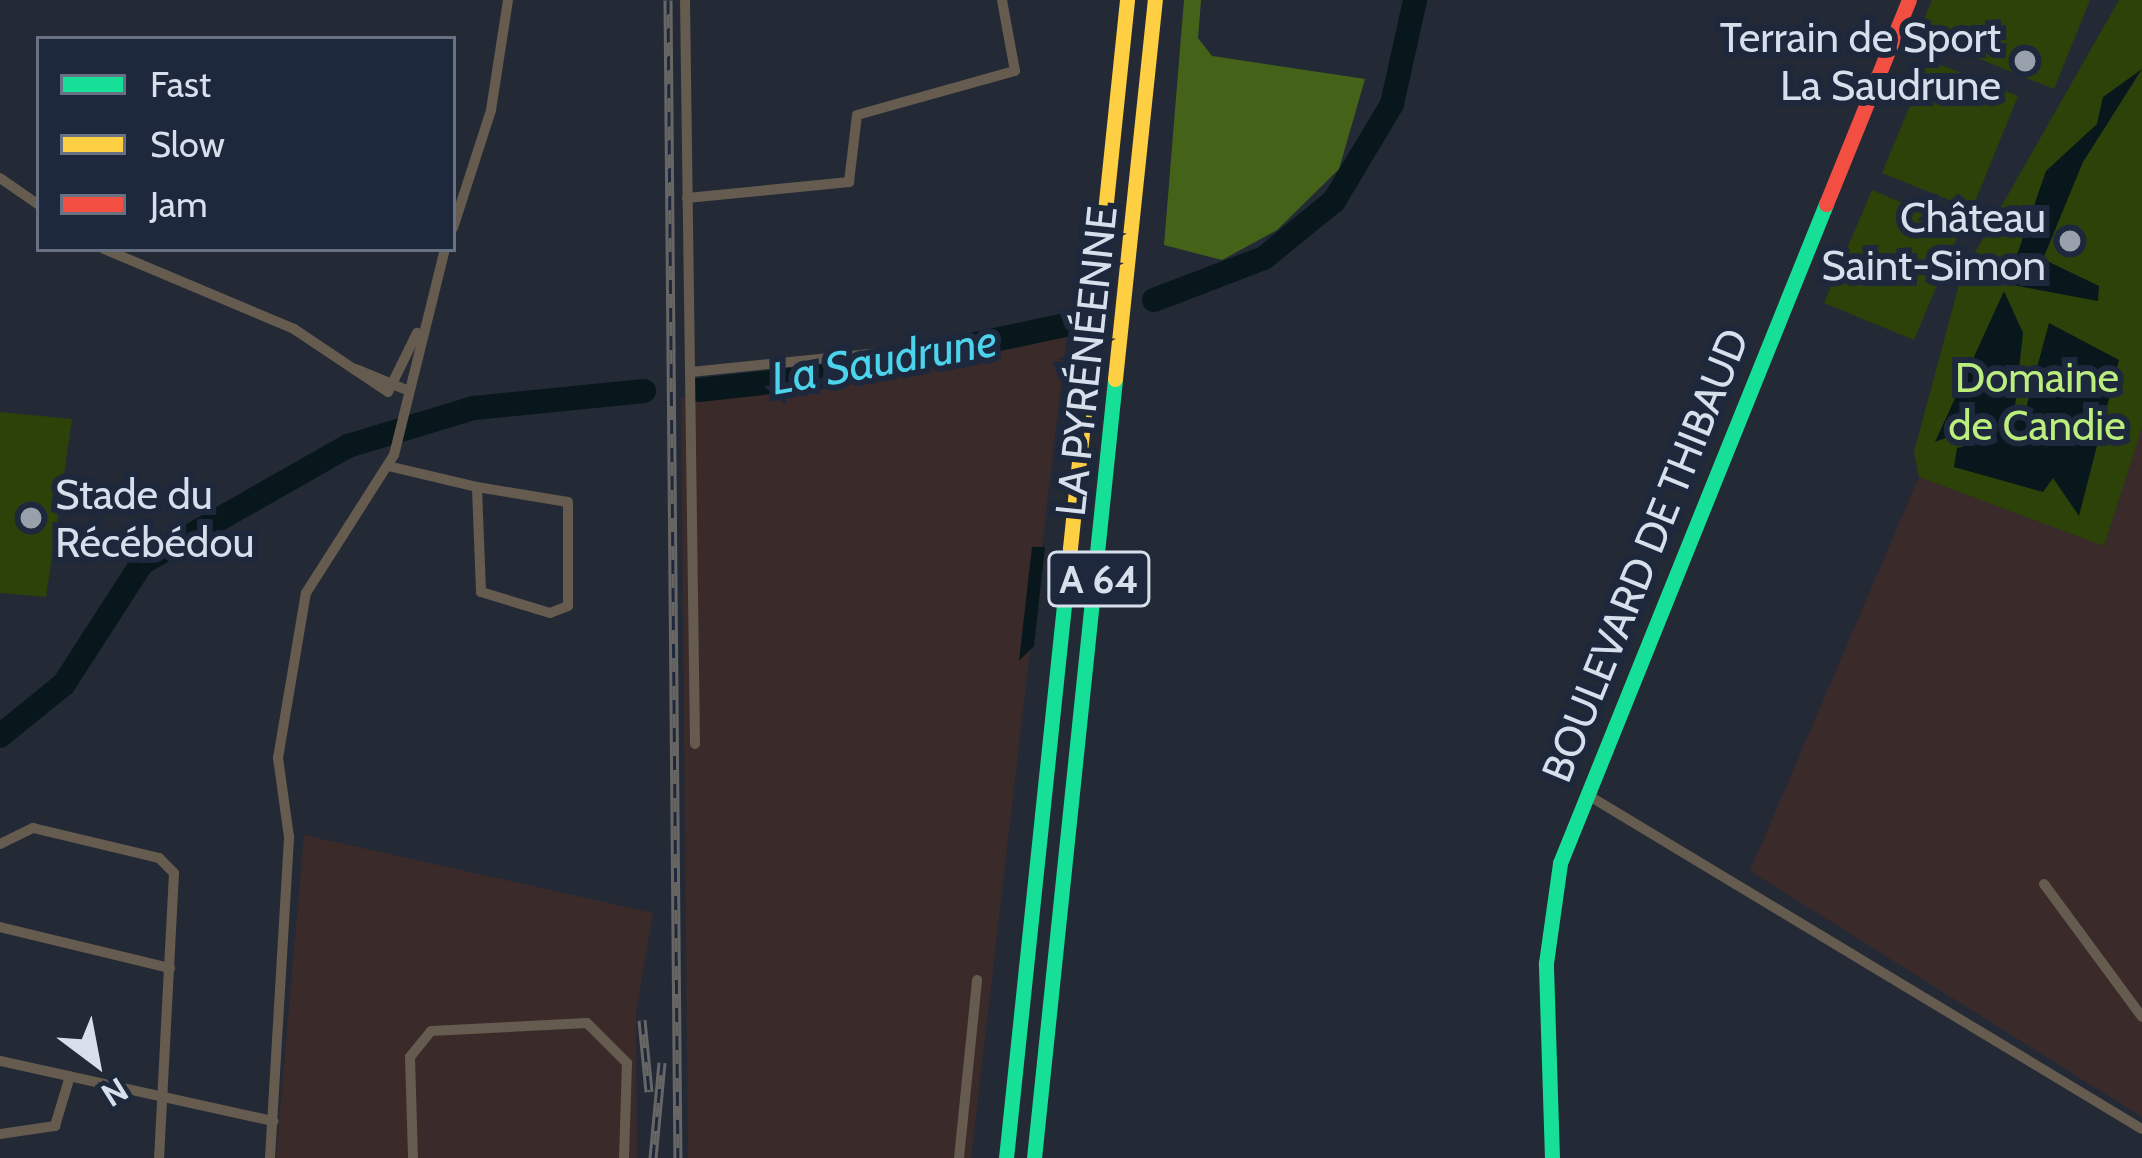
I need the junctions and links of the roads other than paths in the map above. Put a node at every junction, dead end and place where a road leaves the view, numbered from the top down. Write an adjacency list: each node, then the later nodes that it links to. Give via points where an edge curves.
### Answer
1 (508, 0): 10 (street, via 491,110)
2 (685, 0): 8 (street)
3 (1002, 0): 8 (street, via 1015,71 857,115 849,182)
4 (1127, 0): 42 (main road, LA PYRÉNÉENNE / A 64)
5 (1155, 0): 43 (main road, LA PYRÉNÉENNE / A 64)
6 (1909, 0): 24 (main road, BOULEVARD DE THIBAUD)
7 (0, 178): 9 (street)
8 (687, 198): 16 (street)
9 (36, 203)
10 (456, 219)
11 (111, 252): 15 (street, via 294,329)
12 (444, 252): 13 (street)
13 (428, 308): 17 (street); 18 (street)
14 (877, 353): 16 (street)
15 (352, 369): 17 (street); 19 (street)
16 (691, 372): 23 (street)
17 (388, 378): 18 (street); 19 (street)
18 (404, 389): 20 (street)
19 (388, 392): 20 (street)
20 (399, 413): 21 (street)
21 (388, 466): 22 (street); 34 (street, via 306,593 278,758 289,837)
22 (477, 487): 22 (street, via 481,592 550,613 568,607 568,502)
23 (695, 744)
24 (1586, 794): 35 (street); 44 (main road, BOULEVARD DE THIBAUD, via 1549,911)
25 (0, 844): 28 (street, via 33,828 168,865)
26 (2044, 884): 30 (street)
27 (0, 927): 28 (street)
28 (170, 968): 33 (street)
29 (977, 980): 41 (street)
30 (2142, 1017)
31 (0, 1061): 32 (street)
32 (70, 1076): 33 (street); 36 (street, via 55,1126)
33 (163, 1096): 34 (street); 37 (street)
34 (273, 1120): 38 (street)
35 (2142, 1129)
36 (0, 1135)
37 (159, 1158)
38 (270, 1158)
39 (413, 1158): 40 (street, via 410,1057 420,1040 446,1024 587,1023 616,1040 627,1063)
40 (624, 1158)
41 (959, 1158)
42 (1006, 1158)
43 (1034, 1158)
44 (1552, 1158)

